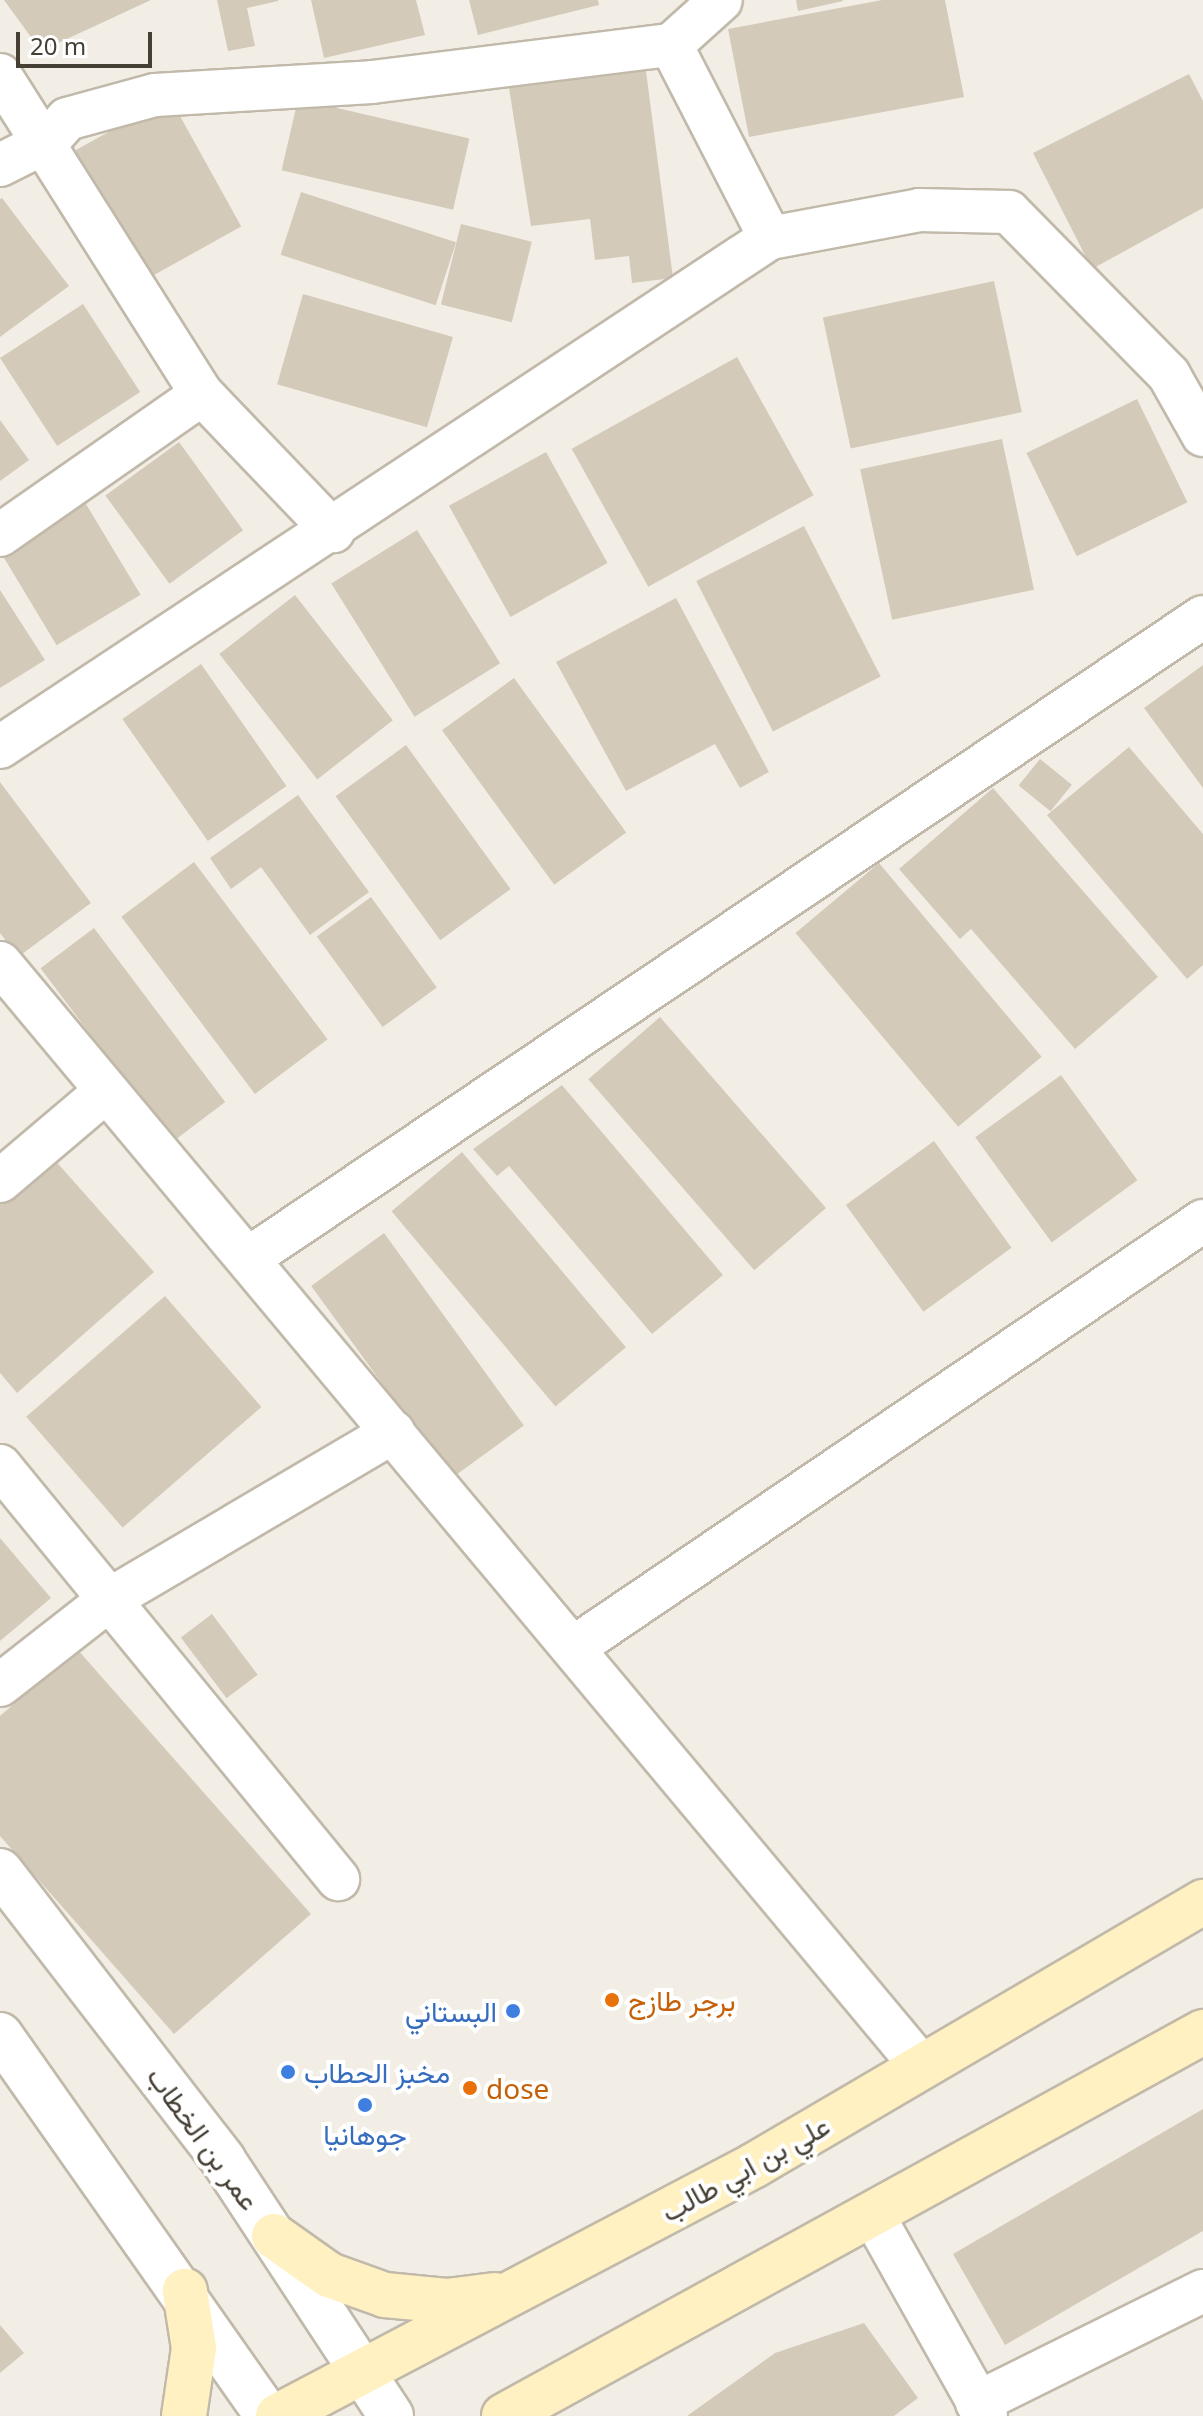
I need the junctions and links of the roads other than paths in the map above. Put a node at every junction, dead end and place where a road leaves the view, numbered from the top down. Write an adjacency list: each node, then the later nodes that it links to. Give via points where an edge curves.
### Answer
1 (721, 0): 2 (street)
2 (671, 45): 4 (street, via 372,82 155,95 67,119); 6 (street)
3 (0, 75): 4 (street)
4 (48, 141): 5 (street); 8 (street)
5 (0, 165)
6 (770, 238): 7 (street, via 919,210 1009,212); 10 (street)
7 (1189, 384): 9 (street)
8 (202, 394): 10 (street); 11 (street)
9 (1203, 435)
10 (333, 531): 13 (street)
11 (0, 535)
12 (1203, 617): 18 (street)
13 (0, 747)
14 (0, 963): 15 (street)
15 (105, 1092): 16 (street); 18 (street)
16 (0, 1181)
17 (1203, 1221): 22 (street)
18 (249, 1258): 19 (street)
19 (394, 1432): 21 (street); 22 (street)
20 (0, 1466): 21 (street)
21 (110, 1599): 23 (street); 25 (street)
22 (573, 1648): 29 (street)
23 (0, 1685)
24 (0, 1871): 31 (street, عمر بن الخطاب)
25 (338, 1879)
26 (1203, 1902): 29 (main road, علي بن ابي طالب)
27 (1203, 2032): 30 (main road)
28 (0, 2035): 32 (street)
29 (922, 2067): 34 (main road, علي بن ابي طالب)
30 (873, 2215): 36 (main road); 37 (street)
31 (274, 2236): 34 (main road, via 329,2275 385,2295 447,2301); 35 (street, عمر بن الخطاب)
32 (185, 2291): 38 (main road, via 194,2348); 39 (street)
33 (1203, 2291): 37 (street)
34 (513, 2293): 35 (main road, علي بن ابي طالب)
35 (364, 2371): 40 (main road, علي بن ابي طالب); 41 (street, عمر بن الخطاب)
36 (561, 2385): 42 (main road); 43 (main road)
37 (982, 2409)
38 (184, 2416)
39 (268, 2416)
40 (278, 2416)
41 (391, 2416)
42 (504, 2416)
43 (532, 2416)

